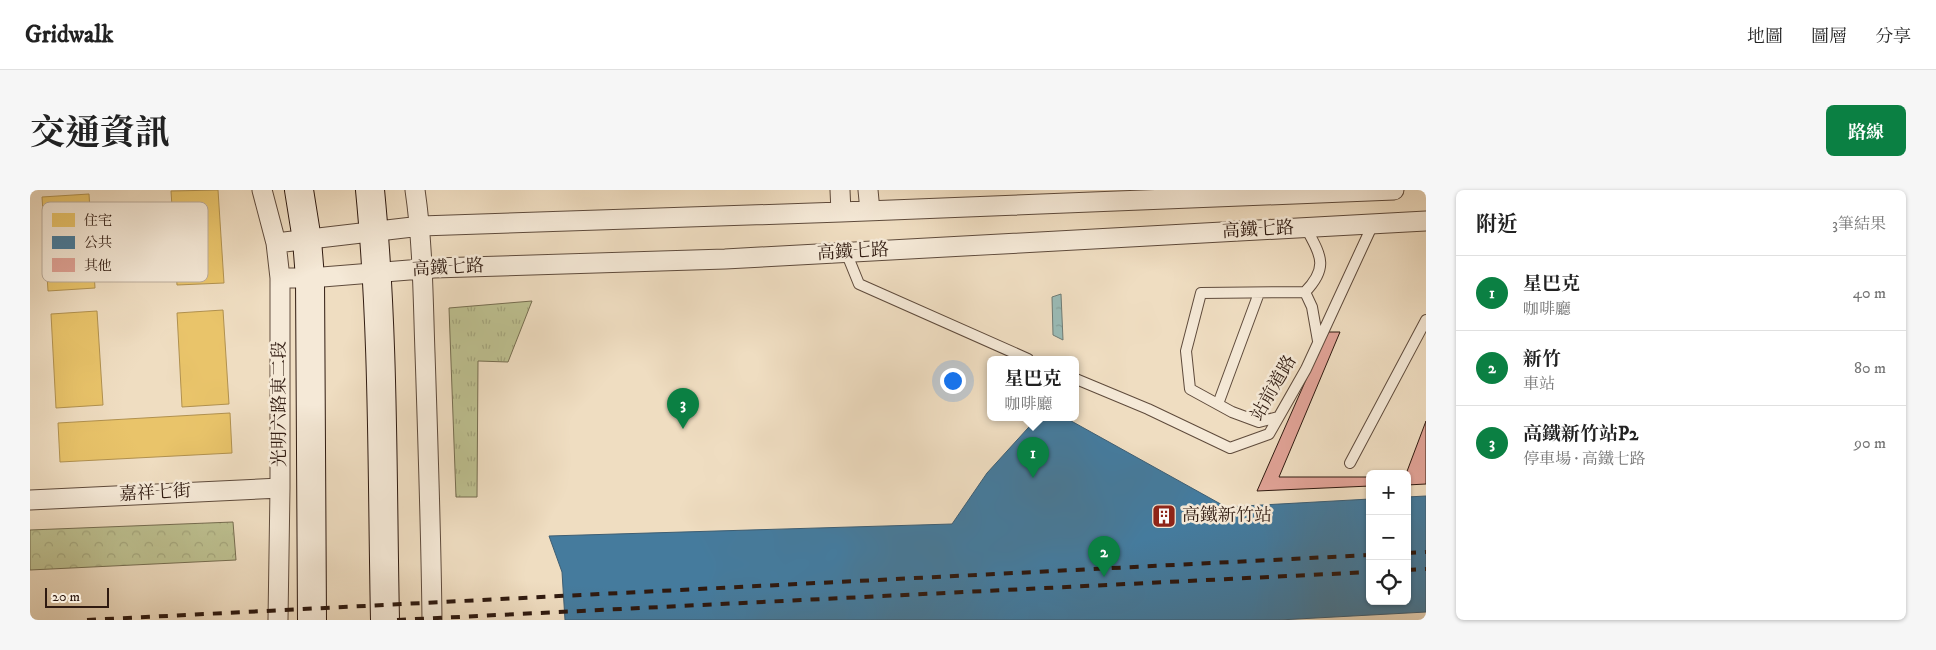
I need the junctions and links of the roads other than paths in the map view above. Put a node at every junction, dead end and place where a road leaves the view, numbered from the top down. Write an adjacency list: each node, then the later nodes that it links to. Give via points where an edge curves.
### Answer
1 (262, 190): 17 (street, 光明六路東二段)
2 (299, 190): 16 (main road, 光明六路東二段)
3 (370, 190): 15 (main road)
4 (415, 190): 13 (street)
5 (840, 190): 10 (street)
6 (868, 190): 9 (street)
7 (1374, 190): 8 (street, 高鐵七路); 9 (street, 高鐵七路)
8 (1394, 190)
9 (870, 211): 10 (street, 高鐵七路)
10 (841, 212): 13 (street, 高鐵七路)
11 (1426, 221): 12 (street, 高鐵七路)
12 (1372, 224): 14 (street, 高鐵七路); 26 (lane, 站前道路)
13 (420, 226): 15 (street, 高鐵七路); 19 (street)
14 (1306, 228): 18 (street, 高鐵七路); 23 (lane, via 1321,266 1317,280)
15 (374, 232): 16 (street, 高鐵七路); 20 (main road)
16 (307, 240): 17 (street, 高鐵七路); 22 (main road, 光明六路東二段)
17 (276, 243): 21 (street, 光明六路東二段)
18 (846, 252): 19 (street, 高鐵七路, via 725,260); 27 (lane, via 859,284)
19 (423, 269): 20 (street, 高鐵七路); 37 (street)
20 (375, 273): 22 (street, 高鐵七路); 36 (main road)
21 (280, 278): 22 (street, 高鐵七路); 32 (street, 光明六路東二段)
22 (310, 278): 35 (main road, 光明六路東二段)
23 (1305, 292): 24 (lane); 26 (lane, via 1312,307)
24 (1259, 293): 29 (lane); 29 (lane, via 1201,293 1186,351 1190,389)
25 (1426, 320): 31 (lane)
26 (1318, 341): 30 (lane, 站前道路)
27 (1021, 356)
28 (1079, 381): 30 (lane, 站前道路, via 1230,448 1269,434)
29 (1218, 404): 30 (lane, via 1259,422)
30 (1278, 417)
31 (1350, 462)
32 (280, 488): 33 (street, 嘉祥七街); 34 (street, 光明六路東二段)
33 (30, 500)
34 (275, 620)
35 (312, 620)
36 (385, 620)
37 (432, 620)

